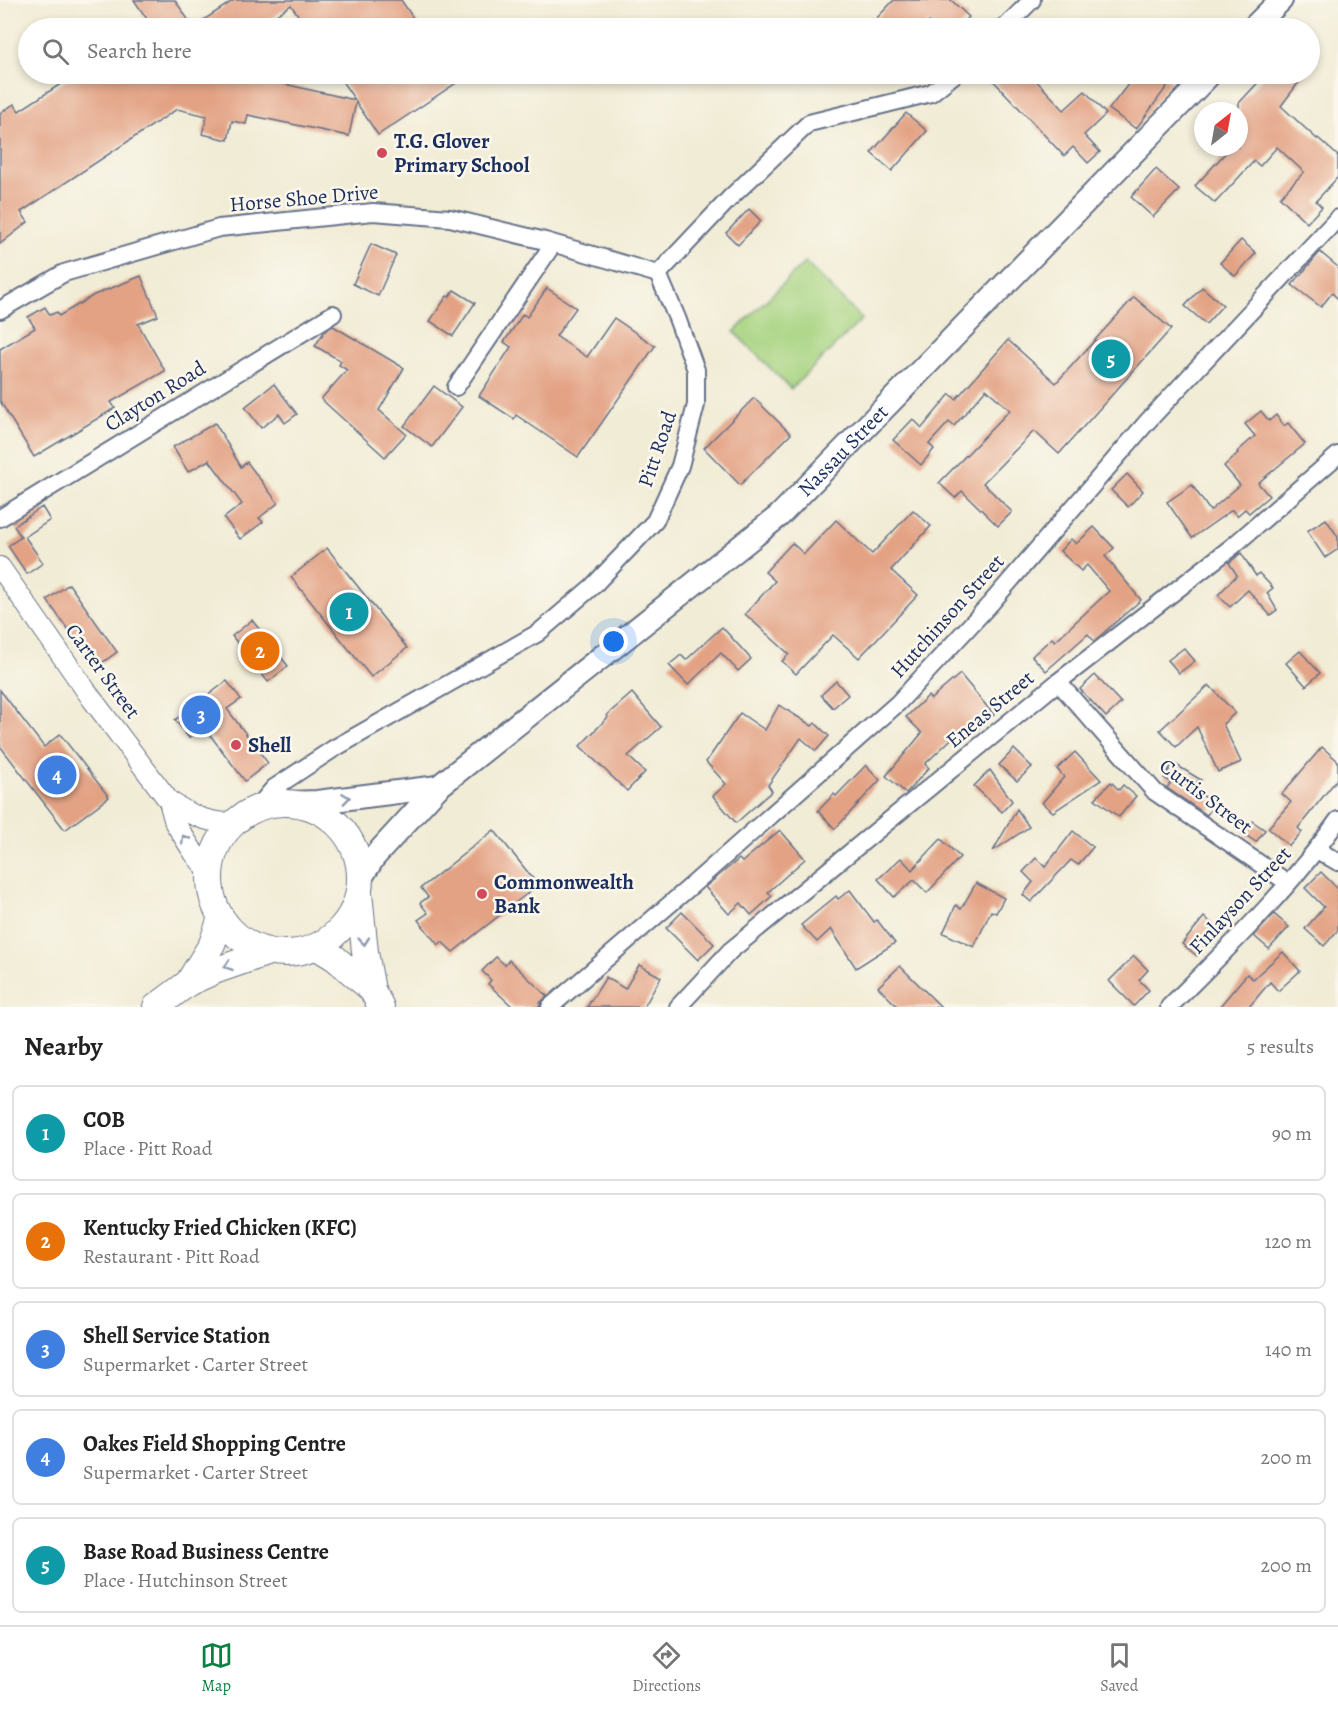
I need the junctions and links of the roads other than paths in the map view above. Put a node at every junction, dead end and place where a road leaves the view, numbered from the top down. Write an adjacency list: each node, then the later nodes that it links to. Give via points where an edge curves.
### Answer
1 (1032, 0): 3 (street)
2 (1281, 0): 4 (main road)
3 (1014, 18)
4 (1263, 18)
5 (942, 84): 9 (street, via 931,93 809,123)
6 (1199, 84): 17 (main road, Nassau Street, via 779,516)
7 (1338, 218): 34 (street, Hutchinson Street, via 1147,422 991,603 898,703)
8 (553, 244): 9 (street, Horse Shoe Drive); 10 (street, Horse Shoe Drive, via 450,218 373,212 219,228 64,273); 12 (street)
9 (658, 274): 20 (street, Pitt Road, via 696,370 696,405 680,466 655,521 593,586 538,633 325,754 274,788)
10 (0, 310)
11 (333, 314): 14 (street, Clayton Road)
12 (456, 387)
13 (1338, 455): 16 (street, Eneas Street, via 1233,546)
14 (0, 518)
15 (0, 567): 18 (street, Carter Street)
16 (1058, 682): 26 (street, Curtis Street, via 1155,792); 35 (street, Eneas Street, via 730,951)
17 (438, 787): 19 (main road, one-way to 17); 27 (main road, Nassau Street, via 374,857)
18 (169, 801): 22 (street, via 205,820); 25 (street, one-way to 18, via 175,823)
19 (288, 803): 20 (main road); 27 (main road, via 314,809 336,823 357,855)
20 (258, 807): 22 (main road)
21 (1338, 820): 23 (street, Finlayson Street)
22 (232, 823): 25 (main road, via 215,848)
23 (1317, 850): 24 (street); 26 (street, Finlayson Street)
24 (1338, 862)
25 (209, 872): 28 (main road, via 211,896)
26 (1288, 883): 36 (street, Finlayson Street)
27 (360, 885): 29 (main road, via 345,924); 32 (main road, one-way to 32, via 365,952)
28 (221, 918): 30 (main road, via 242,940); 31 (main road, via 212,944)
29 (316, 947): 30 (main road, via 293,953); 32 (main road, via 335,958)
30 (269, 952): 31 (main road, one-way to 31)
31 (188, 983): 33 (main road)
32 (376, 998)
33 (156, 1007)
34 (550, 1007)
35 (678, 1007)
36 (1169, 1007)

